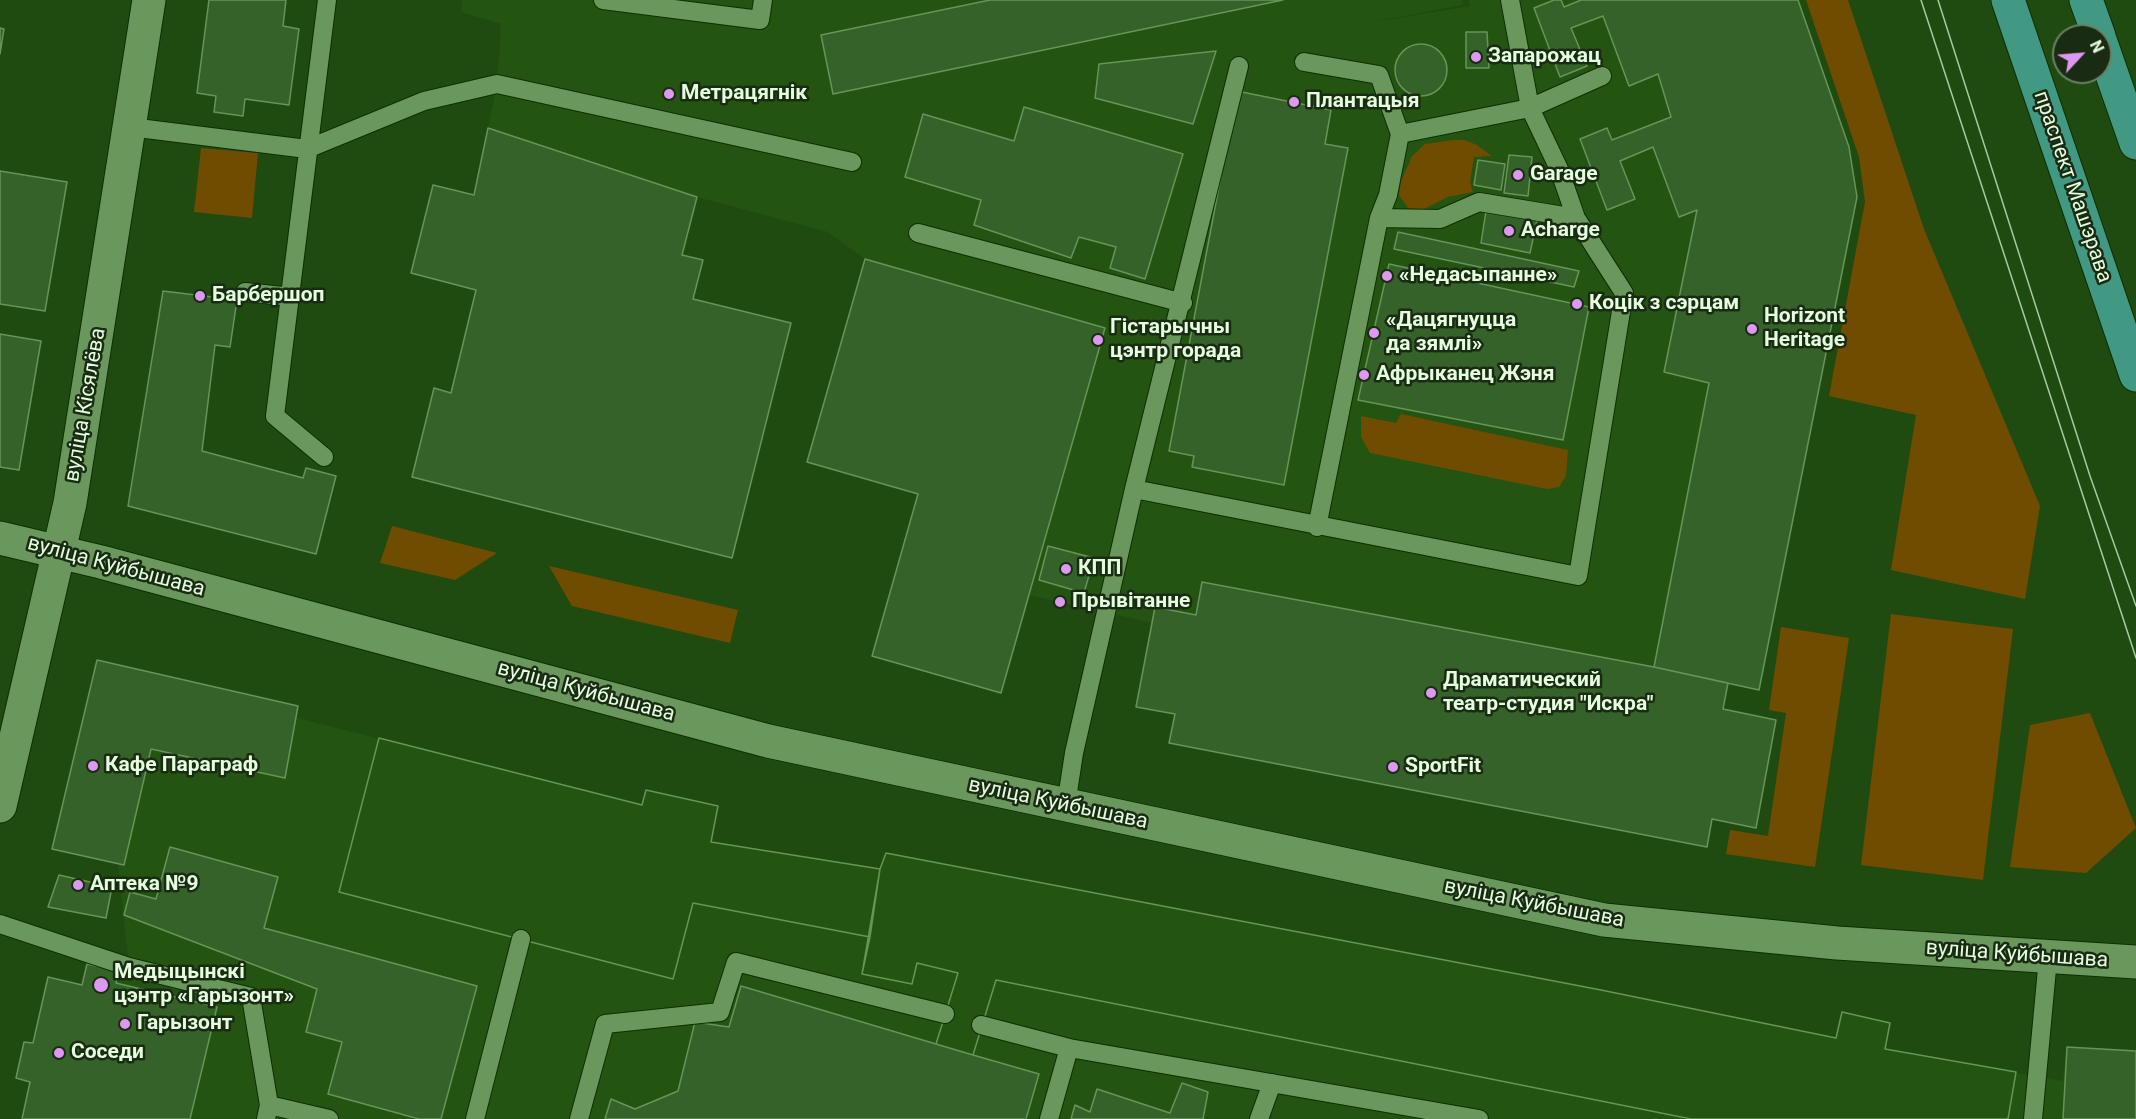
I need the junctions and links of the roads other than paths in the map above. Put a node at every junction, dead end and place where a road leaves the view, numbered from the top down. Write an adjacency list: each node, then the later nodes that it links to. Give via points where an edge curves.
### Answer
1 (149, 0): 14 (main road, вуліца Кісялёва)
2 (327, 0): 17 (lane)
3 (603, 0): 4 (lane, via 760,20)
4 (763, 0)
5 (1510, 0): 13 (lane)
6 (2008, 0): 25 (main road, праспект Машэрава)
7 (2086, 0): 8 (main road)
8 (2094, 24)
9 (1304, 62): 15 (lane, via 1379,75)
10 (1239, 66): 24 (lane)
11 (2112, 75): 16 (main road)
12 (1602, 76): 13 (lane)
13 (1530, 108): 15 (lane); 20 (lane)
14 (130, 127): 17 (lane); 30 (main road, вуліца Кісялёва)
15 (1400, 134): 19 (lane, via 1388,195)
16 (2136, 144)
17 (307, 149): 18 (lane, via 424,101 497,84); 23 (lane)
18 (852, 162)
19 (1379, 218): 20 (lane, via 1440,219 1479,202); 28 (lane)
20 (1576, 219): 28 (lane, via 1624,293 1578,576)
21 (918, 233): 24 (lane)
22 (245, 292): 23 (lane)
23 (292, 297): 26 (lane, via 275,416)
24 (1183, 303): 27 (lane)
25 (2136, 375)
26 (324, 456)
27 (1134, 489): 28 (lane); 32 (lane, via 1074,753)
28 (1317, 527)
29 (0, 538): 30 (main road, вуліца Куйбышава)
30 (60, 552): 31 (main road, вуліца Кісялёва); 32 (main road, вуліца Куйбышава, via 768,741)
31 (0, 806)
32 (1066, 806): 35 (main road, вуліца Куйбышава, via 1604,920 1778,938)
33 (0, 924): 41 (lane, via 129,966 251,997)
34 (521, 939): 43 (lane)
35 (2048, 958): 36 (main road, вуліца Куйбышава); 48 (lane)
36 (2136, 962)
37 (945, 1014): 44 (lane, via 736,962 720,1012 605,1024)
38 (981, 1025): 39 (lane)
39 (1069, 1048): 40 (lane); 45 (lane)
40 (1272, 1083): 46 (lane); 47 (lane)
41 (267, 1112): 42 (lane)
42 (329, 1119)
43 (475, 1119)
44 (579, 1119)
45 (1049, 1119)
46 (1259, 1119)
47 (1479, 1119)
48 (2033, 1119)

